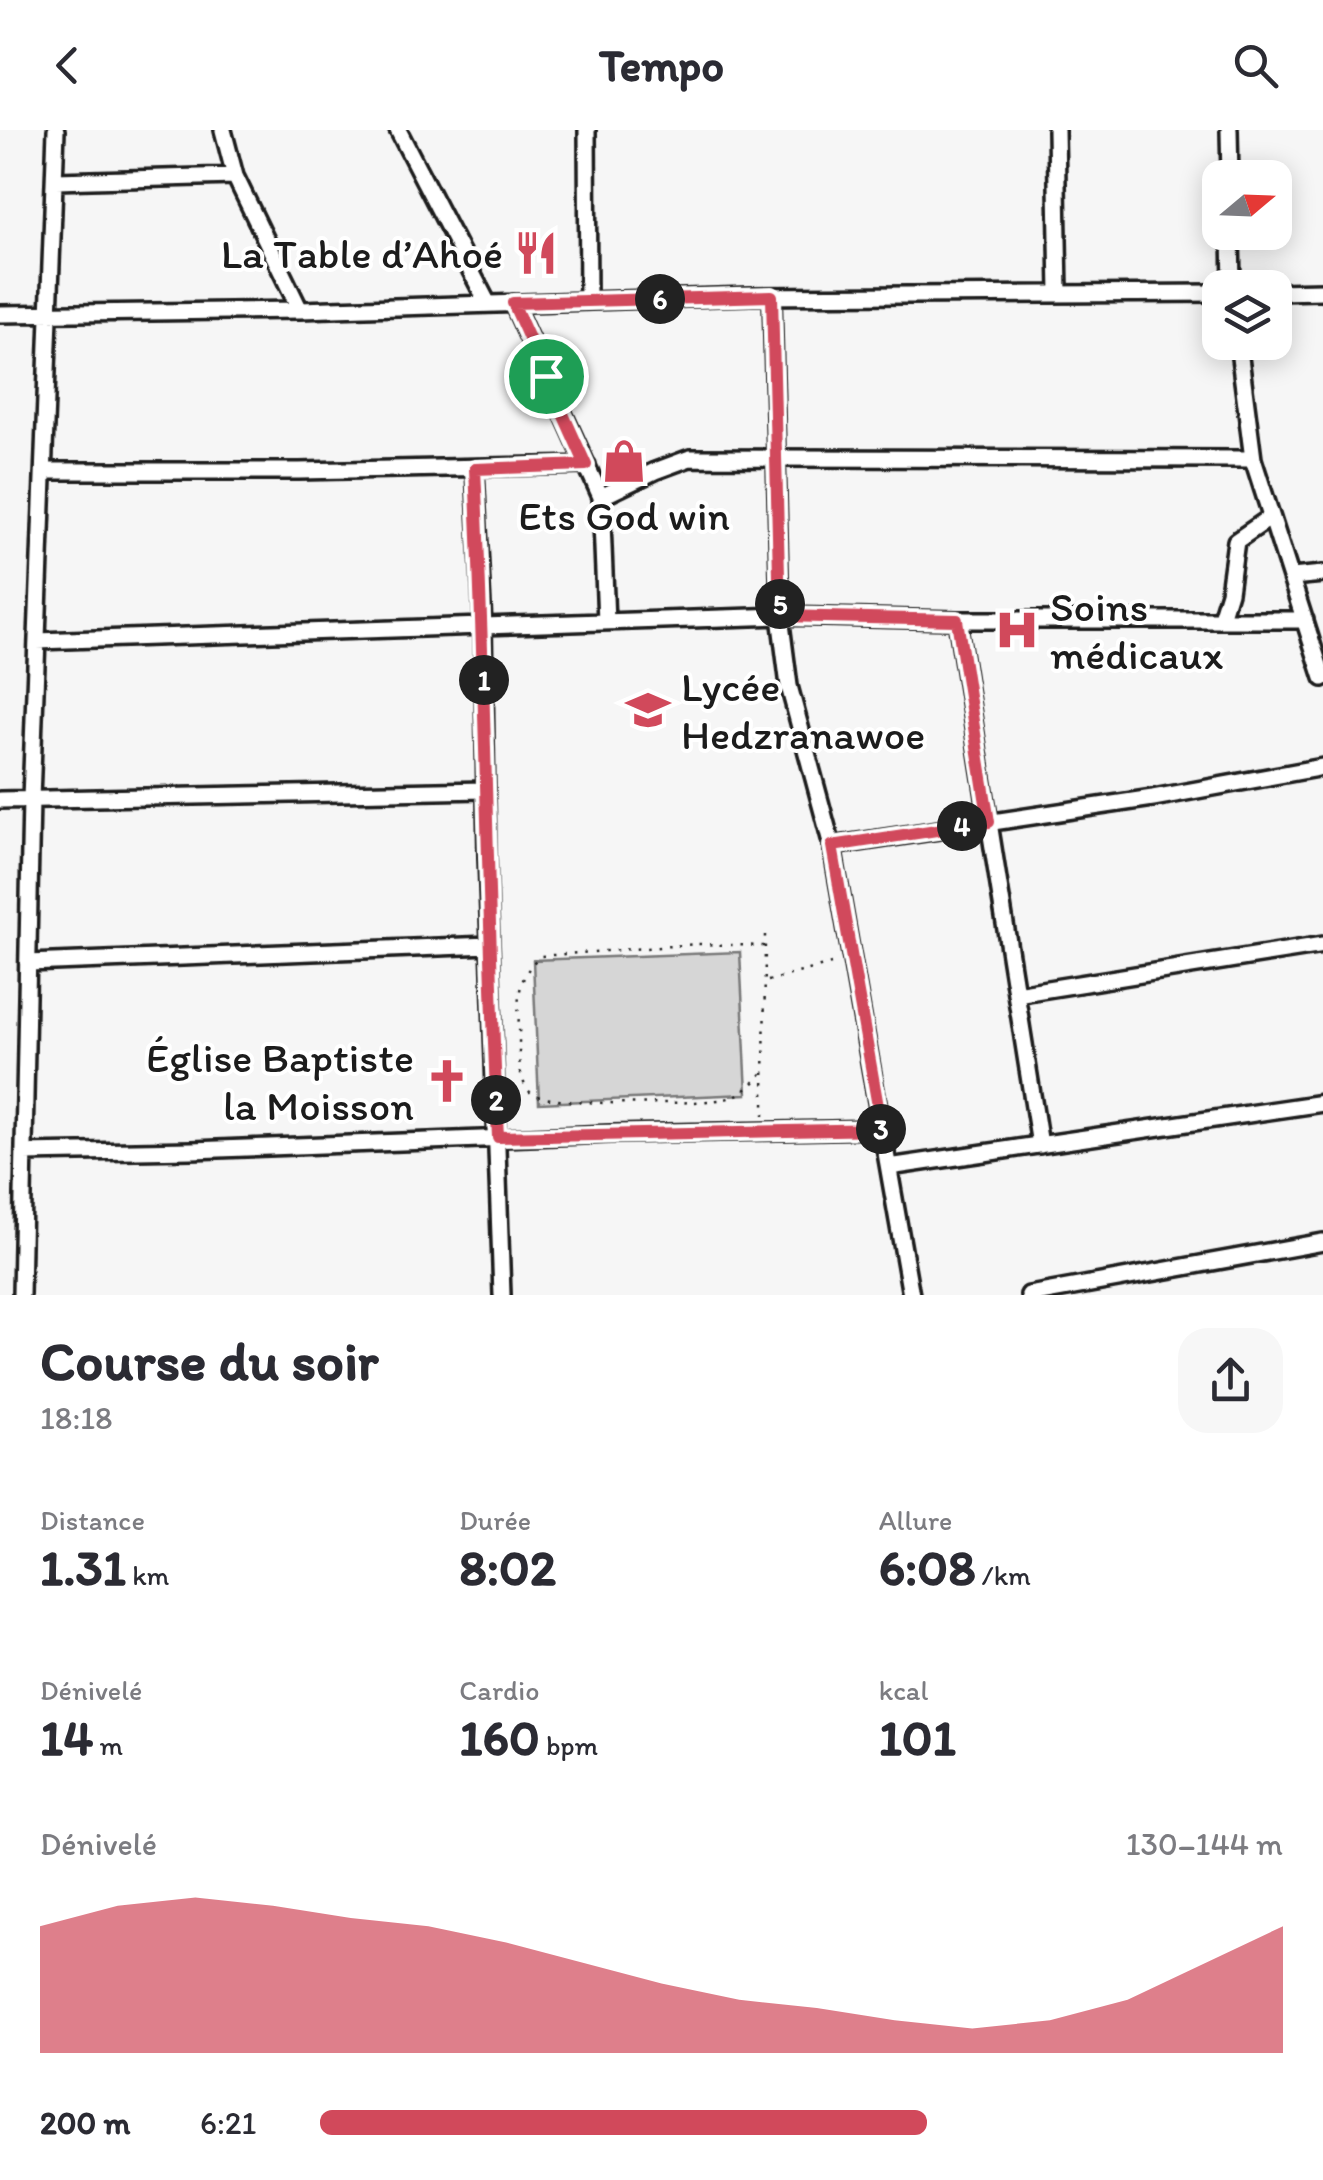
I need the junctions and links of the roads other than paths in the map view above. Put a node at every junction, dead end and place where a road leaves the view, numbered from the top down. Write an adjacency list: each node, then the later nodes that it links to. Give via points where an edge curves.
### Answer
1 (56, 130): 9 (street)
2 (223, 130): 8 (street)
3 (398, 130): 17 (street)
4 (586, 130): 15 (street)
5 (1056, 130): 13 (street)
6 (1229, 130): 7 (street)
7 (1230, 160)
8 (235, 176): 9 (street); 18 (street)
9 (56, 181): 20 (street)
10 (1323, 291): 11 (street)
11 (1292, 292)
12 (1202, 293): 13 (street)
13 (1060, 294): 14 (street)
14 (772, 296): 15 (street); 22 (street)
15 (588, 301): 16 (street)
16 (513, 303): 17 (street); 24 (street)
17 (488, 304): 18 (street)
18 (300, 310): 20 (street)
19 (0, 314): 20 (street)
20 (51, 314): 26 (street)
21 (1240, 360): 23 (street)
22 (775, 456): 23 (street); 27 (street, via 690,458); 31 (street)
23 (1253, 460): 28 (street)
24 (586, 465): 25 (street); 27 (street)
25 (475, 469): 26 (street); 36 (street)
26 (45, 471): 37 (street)
27 (601, 497): 35 (street)
28 (1271, 518): 30 (street); 32 (street, via 1236,541)
29 (1323, 574): 30 (street)
30 (1292, 577): 34 (street)
31 (780, 616): 33 (street); 35 (street); 44 (street, via 789,686)
32 (1220, 618): 33 (street); 34 (street)
33 (957, 620): 43 (street)
34 (1305, 620): 38 (street)
35 (606, 622): 36 (street)
36 (483, 625): 37 (street); 40 (street)
37 (37, 641): 41 (street)
38 (1323, 678)
39 (1323, 767): 43 (street)
40 (485, 790): 41 (street); 45 (street)
41 (31, 799): 42 (street); 47 (street)
42 (0, 800)
43 (989, 822): 44 (street); 48 (street)
44 (832, 846): 50 (street)
45 (490, 944): 47 (street); 51 (street)
46 (1323, 945): 48 (street)
47 (28, 963): 53 (street)
48 (1016, 994): 52 (street)
49 (1323, 1104): 52 (street)
50 (882, 1129): 51 (street); 54 (street)
51 (498, 1137): 53 (street); 58 (street)
52 (1040, 1145): 54 (street)
53 (24, 1152): 57 (street)
54 (889, 1168): 59 (street)
55 (1323, 1242): 56 (street)
56 (1040, 1294)
57 (21, 1295)
58 (502, 1295)
59 (911, 1295)

